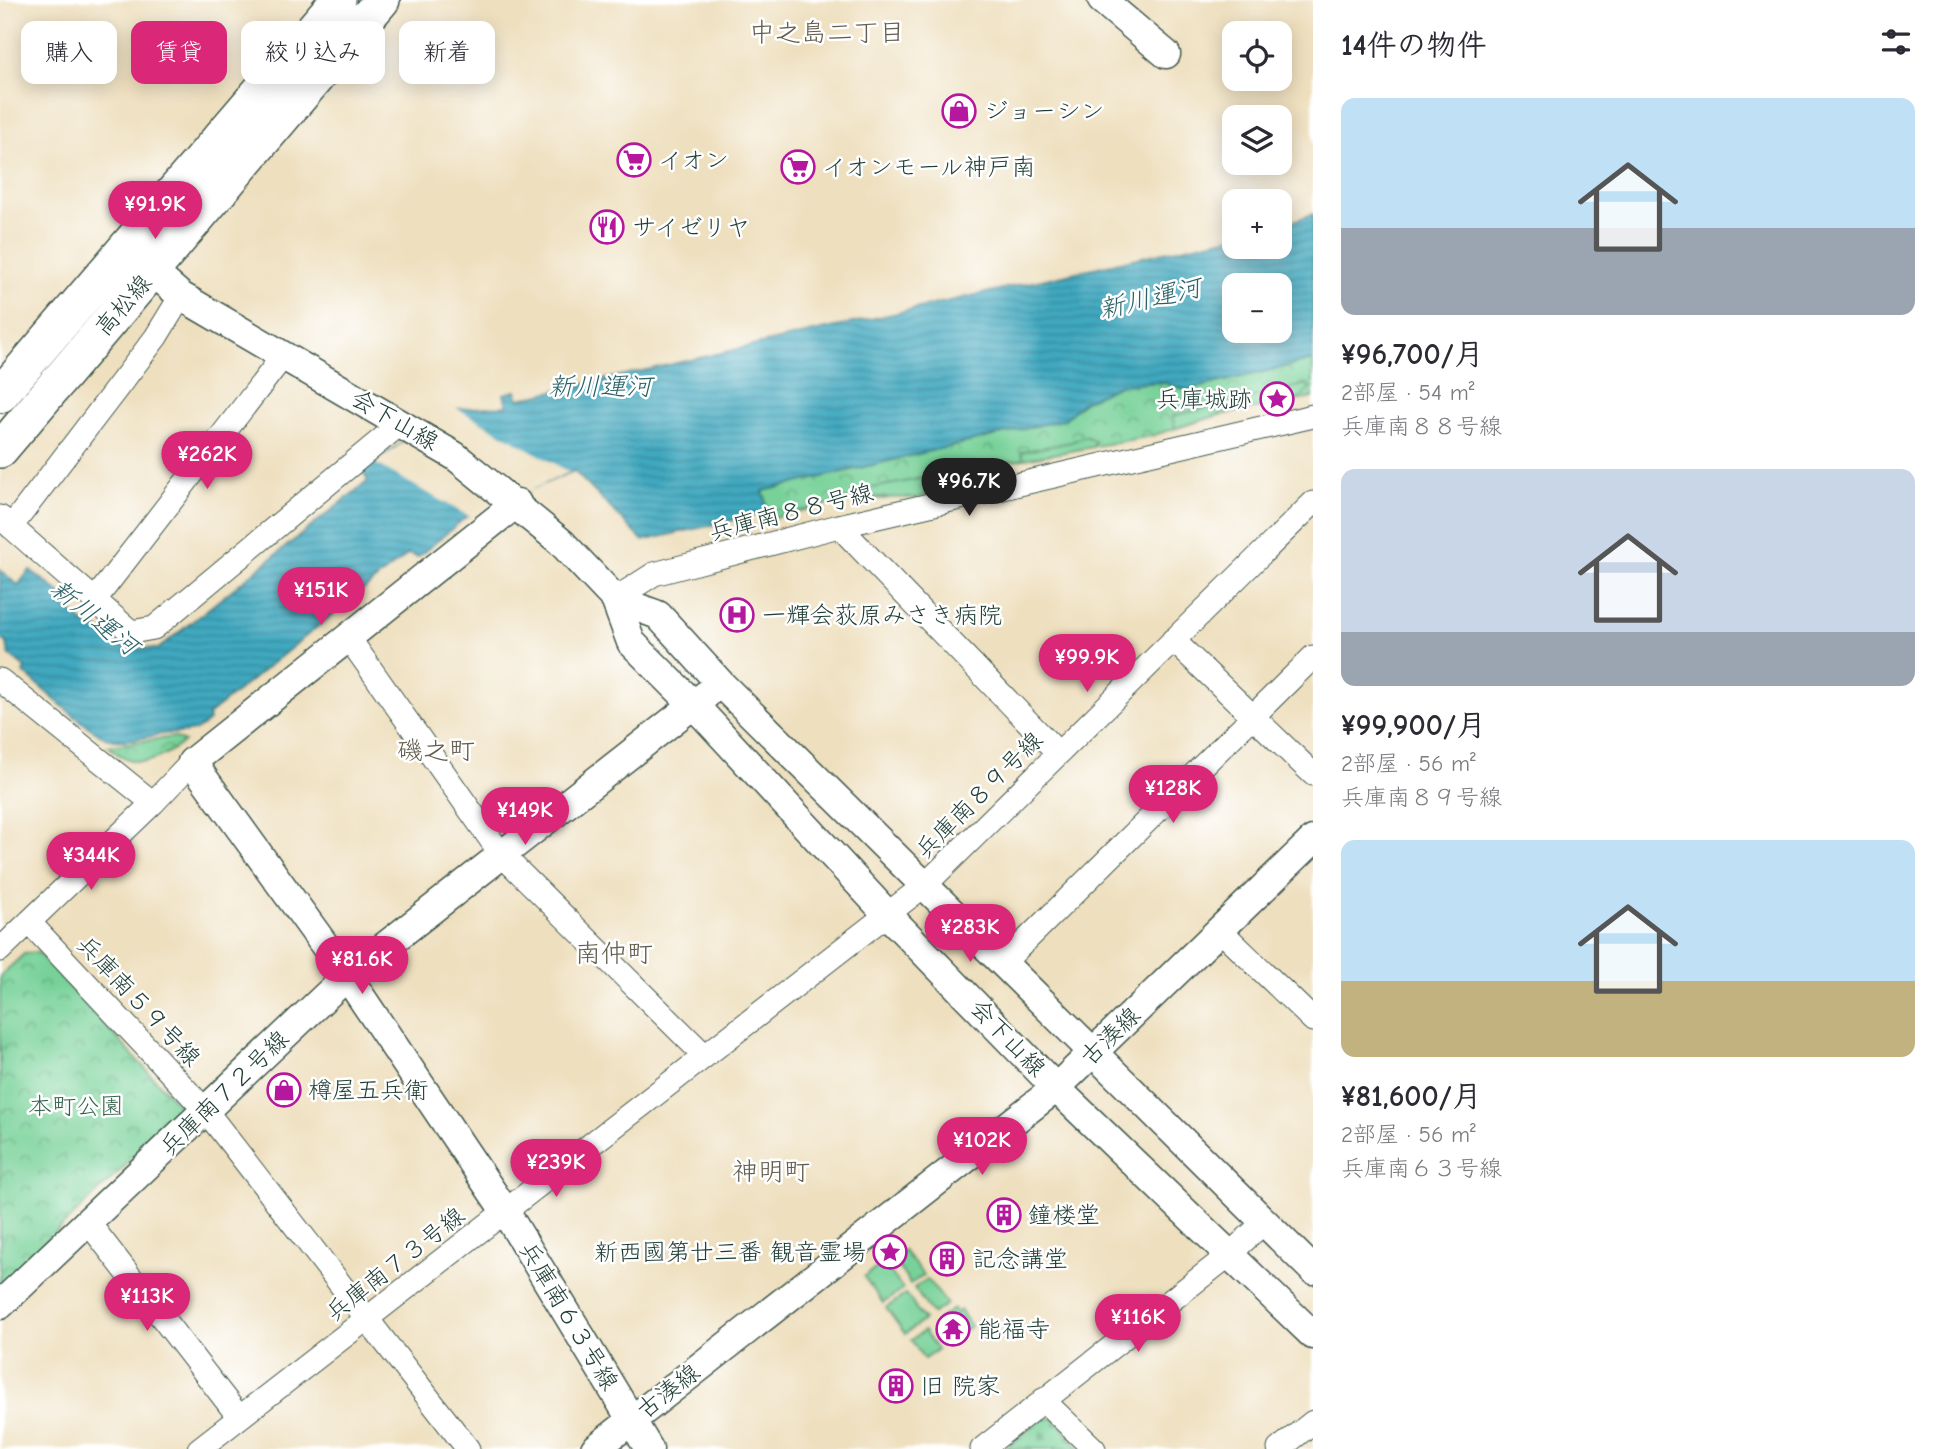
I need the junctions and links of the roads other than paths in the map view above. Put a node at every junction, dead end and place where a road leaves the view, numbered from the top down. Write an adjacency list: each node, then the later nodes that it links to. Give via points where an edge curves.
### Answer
1 (338, 0): 5 (main road, 高松線)
2 (382, 0): 6 (main road, 高松線)
3 (1102, 0): 4 (street)
4 (1166, 54)
5 (125, 248): 6 (street, 会下山線); 9 (main road, 高松線)
6 (152, 272): 7 (street, 会下山線); 12 (main road, 高松線)
7 (181, 296): 8 (street, 会下山線); 15 (street, via 156,337)
8 (284, 355): 11 (street, 会下山線); 18 (street)
9 (0, 395)
10 (1313, 416): 16 (street, 兵庫南８８号線)
11 (407, 428): 13 (street, 会下山線, via 455,456); 18 (street, via 154,628 131,632)
12 (0, 450)
13 (515, 501): 17 (street, 会下山線); 19 (street)
14 (1313, 503): 20 (street, 兵庫南８９号線)
15 (6, 522): 18 (street)
16 (839, 526): 17 (street, 兵庫南８８号線, via 654,574); 26 (street)
17 (615, 599): 23 (street, 会下山線, via 658,615); 24 (street, 会下山線, via 631,642)
18 (94, 601)
19 (348, 637): 27 (street); 31 (street)
20 (1173, 640): 25 (street); 26 (street, 兵庫南８９号線)
21 (1313, 657): 25 (street)
22 (0, 680): 29 (street)
23 (720, 683): 24 (street, 兵庫南７２号線); 32 (street, 会下山線)
24 (694, 705): 31 (street, 兵庫南７２号線); 33 (street, 会下山線)
25 (1252, 716): 28 (street); 37 (street)
26 (1058, 753): 32 (street, 兵庫南８９号線)
27 (195, 767): 29 (street); 38 (street, 兵庫南６３号線)
28 (1313, 774)
29 (153, 803): 34 (street)
30 (1313, 840): 35 (street, 古湊線)
31 (501, 854): 38 (street, 兵庫南７２号線); 40 (street)
32 (925, 885): 33 (street, 兵庫南８９号線); 37 (street, 会下山線)
33 (887, 914): 40 (street, 兵庫南７３号線); 42 (street, 会下山線)
34 (29, 922): 36 (street); 43 (street, 兵庫南５９号線)
35 (1220, 930): 39 (street); 41 (street, 古湊線)
36 (0, 950)
37 (1003, 963): 41 (street, 会下山線)
38 (347, 976): 43 (street, 兵庫南７２号線); 44 (street, 兵庫南６３号線)
39 (1313, 1020)
40 (704, 1054): 44 (street, 兵庫南７３号線)
41 (1093, 1054): 42 (street, 古湊線); 46 (street, 会下山線)
42 (1056, 1088): 47 (street, 会下山線); 54 (street, 古湊線)
43 (206, 1111): 45 (street, 兵庫南７２号線); 50 (street, 兵庫南５９号線)
44 (505, 1211): 50 (street, 兵庫南７３号線); 54 (street, 兵庫南６３号線)
45 (88, 1222): 49 (street, 兵庫南７２号線); 53 (street)
46 (1264, 1222): 47 (street); 48 (street, 会下山線)
47 (1229, 1255): 51 (street, 会下山線); 52 (street)
48 (1313, 1270)
49 (0, 1305)
50 (369, 1318): 53 (street, 兵庫南７３号線); 57 (street, 兵庫南５９号線)
51 (1313, 1335)
52 (1043, 1401): 60 (street); 61 (street)
53 (239, 1417): 56 (street, 兵庫南７３号線)
54 (632, 1420): 58 (street, 古湊線); 59 (street, 兵庫南６３号線)
55 (1313, 1422): 62 (street)
56 (199, 1449)
57 (468, 1449)
58 (595, 1449)
59 (649, 1449)
60 (982, 1449)
61 (1094, 1449)
62 (1279, 1449)

